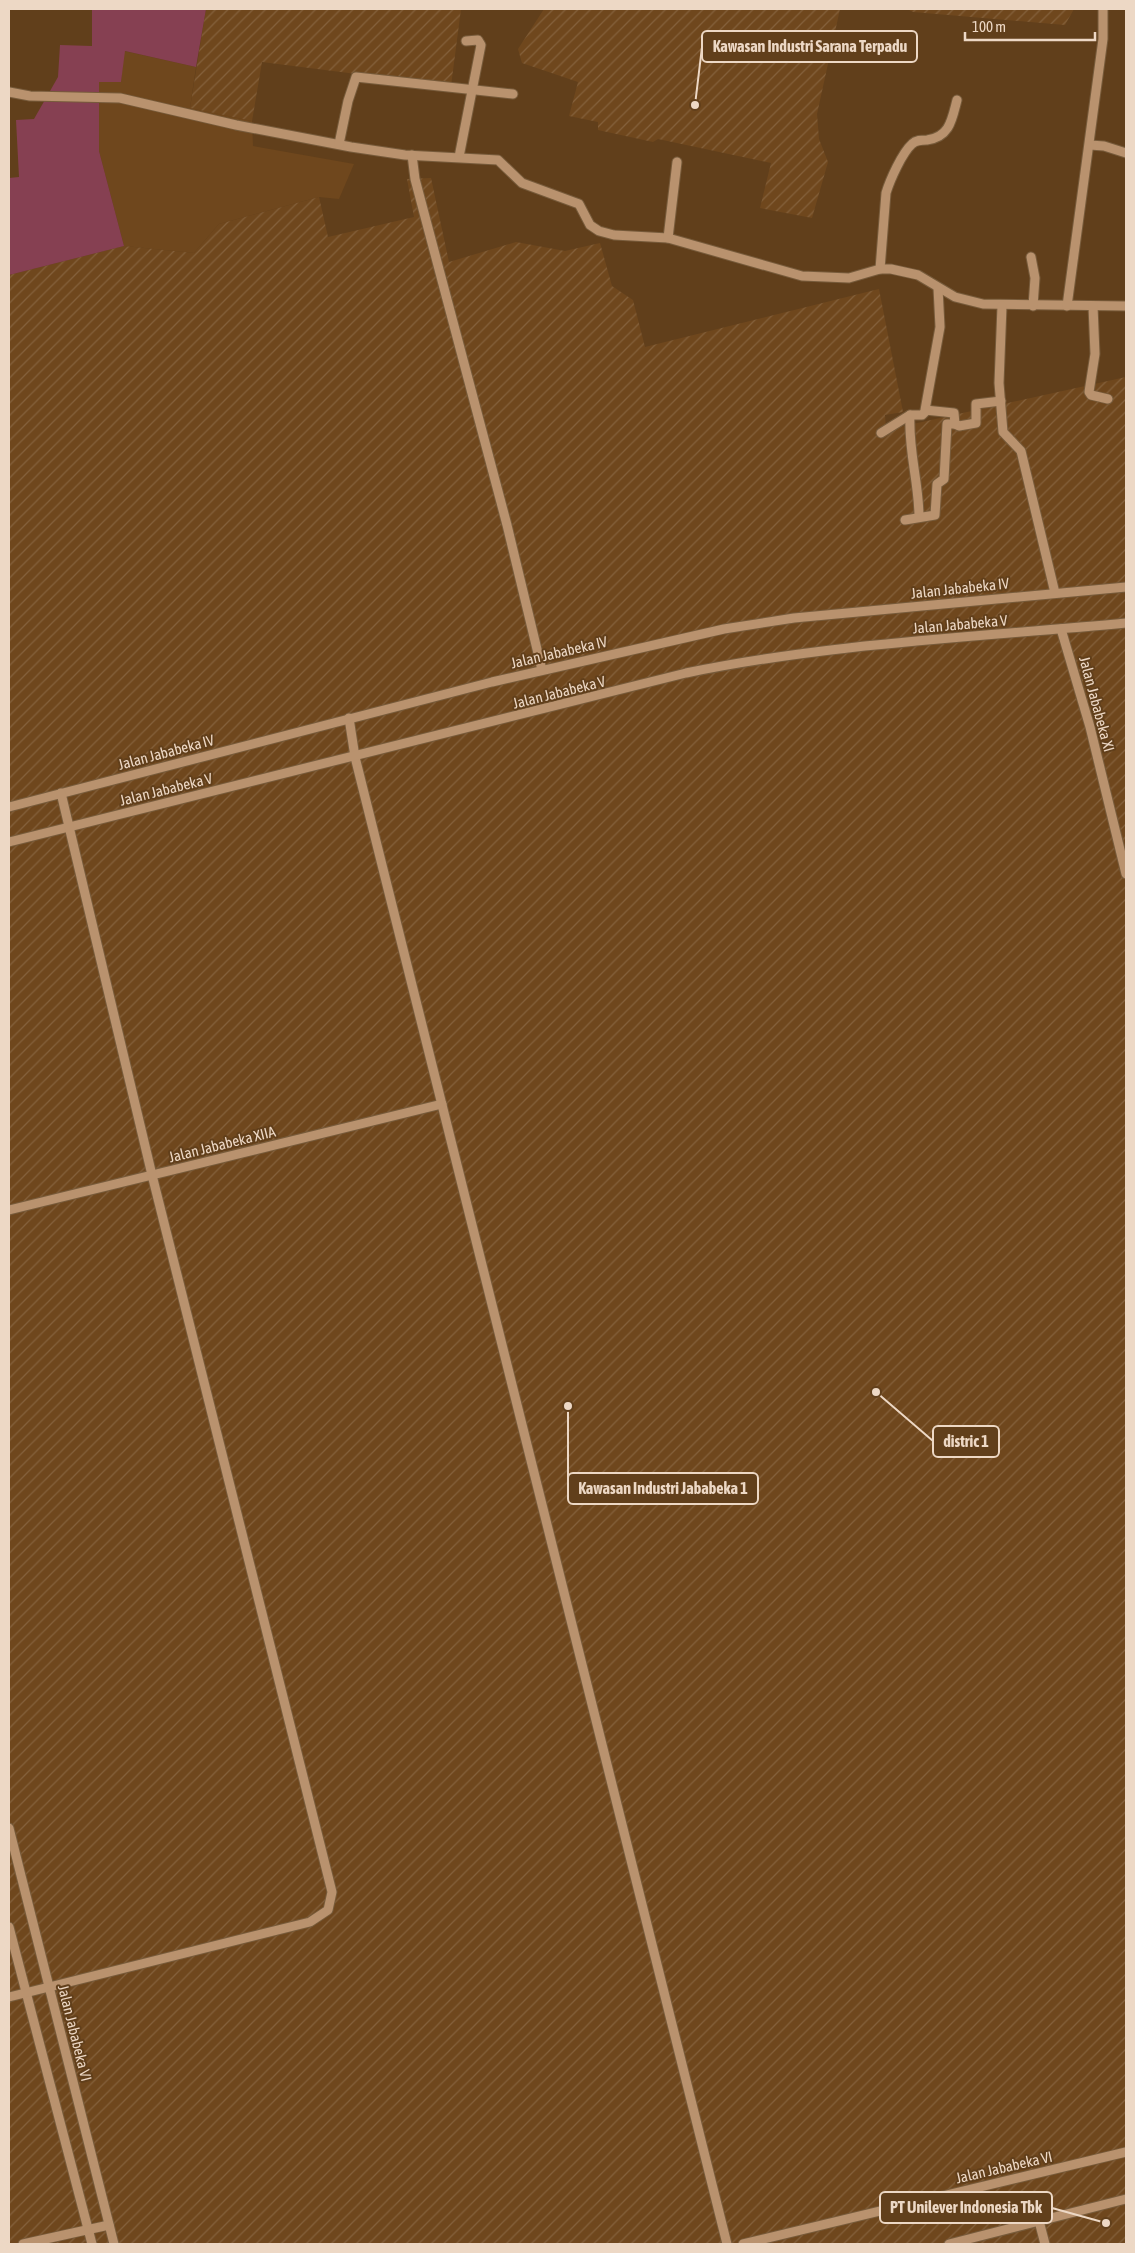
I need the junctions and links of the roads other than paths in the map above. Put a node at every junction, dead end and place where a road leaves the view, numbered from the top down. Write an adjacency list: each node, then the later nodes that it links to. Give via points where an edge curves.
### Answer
1 (1103, 9): 8 (street, via 1103,39)
2 (466, 41): 3 (street, via 478,40 481,43)
3 (472, 90): 5 (street); 7 (street, via 356,77); 11 (street)
4 (9, 92): 7 (street, via 30,96 120,98 236,125)
5 (513, 94)
6 (957, 100): 15 (street, via 948,130 940,136 914,142 890,182 886,192)
7 (339, 144): 10 (street)
8 (1090, 145): 9 (street); 19 (street)
9 (1126, 153)
10 (412, 155): 11 (street); 34 (street)
11 (459, 157): 13 (street, via 498,160 522,183 579,204 590,225 599,231 614,236)
12 (676, 162): 13 (street)
13 (668, 238): 15 (street, via 802,276 849,278)
14 (1031, 257): 18 (street)
15 (880, 269): 16 (street, via 909,272)
16 (938, 288): 17 (street, via 966,301); 24 (street, via 940,327 926,395)
17 (1002, 306): 18 (street); 23 (street)
18 (1033, 306): 19 (street)
19 (1067, 306): 20 (street)
20 (1093, 306): 21 (street); 22 (street, via 1094,354 1089,392)
21 (1126, 306)
22 (1108, 399)
23 (1001, 401): 26 (street, via 976,404 976,423 973,425); 31 (street, via 1004,434 1021,451)
24 (926, 412): 25 (street); 26 (street, via 954,413)
25 (910, 415): 27 (street); 28 (street, via 910,448 918,491)
26 (955, 424): 28 (street, via 947,425 946,468 944,479 937,484 936,514)
27 (881, 432)
28 (918, 517): 29 (street)
29 (904, 520)
30 (1126, 587): 31 (street, Jalan Jababeka IV)
31 (1055, 593): 34 (street, Jalan Jababeka IV, via 758,623)
32 (1126, 623): 33 (street, Jalan Jababeka V)
33 (1061, 629): 36 (street, Jalan Jababeka V, via 840,648 748,661 686,673); 41 (street, Jalan Jababeka XI, via 1090,727)
34 (542, 670): 35 (street, Jalan Jababeka IV)
35 (349, 718): 36 (street); 37 (street, Jalan Jababeka IV)
36 (355, 757): 39 (street, Jalan Jababeka V); 42 (street)
37 (60, 794): 38 (street, Jalan Jababeka IV); 39 (street)
38 (9, 807)
39 (69, 827): 40 (street, Jalan Jababeka V); 43 (street)
40 (9, 842)
41 (1126, 874)
42 (442, 1104): 43 (street, Jalan Jababeka XIIA); 58 (street)
43 (152, 1175): 44 (street, Jalan Jababeka XIIA); 47 (street, via 332,1892 328,1910 310,1922)
44 (9, 1210)
45 (9, 1828): 47 (street, Jalan Jababeka VI)
46 (9, 1926): 48 (street)
47 (49, 1987): 48 (street); 53 (street, Jalan Jababeka VI)
48 (25, 1992): 49 (street); 54 (street)
49 (9, 1997)
50 (1126, 2152): 59 (street, Jalan Jababeka VI)
51 (1126, 2199): 52 (street)
52 (1039, 2221): 60 (street); 61 (street)
53 (109, 2225): 54 (street); 57 (street, Jalan Jababeka VI)
54 (88, 2230): 55 (street); 56 (street)
55 (24, 2244)
56 (92, 2244)
57 (114, 2244)
58 (727, 2244)
59 (743, 2244)
60 (949, 2244)
61 (1045, 2244)

